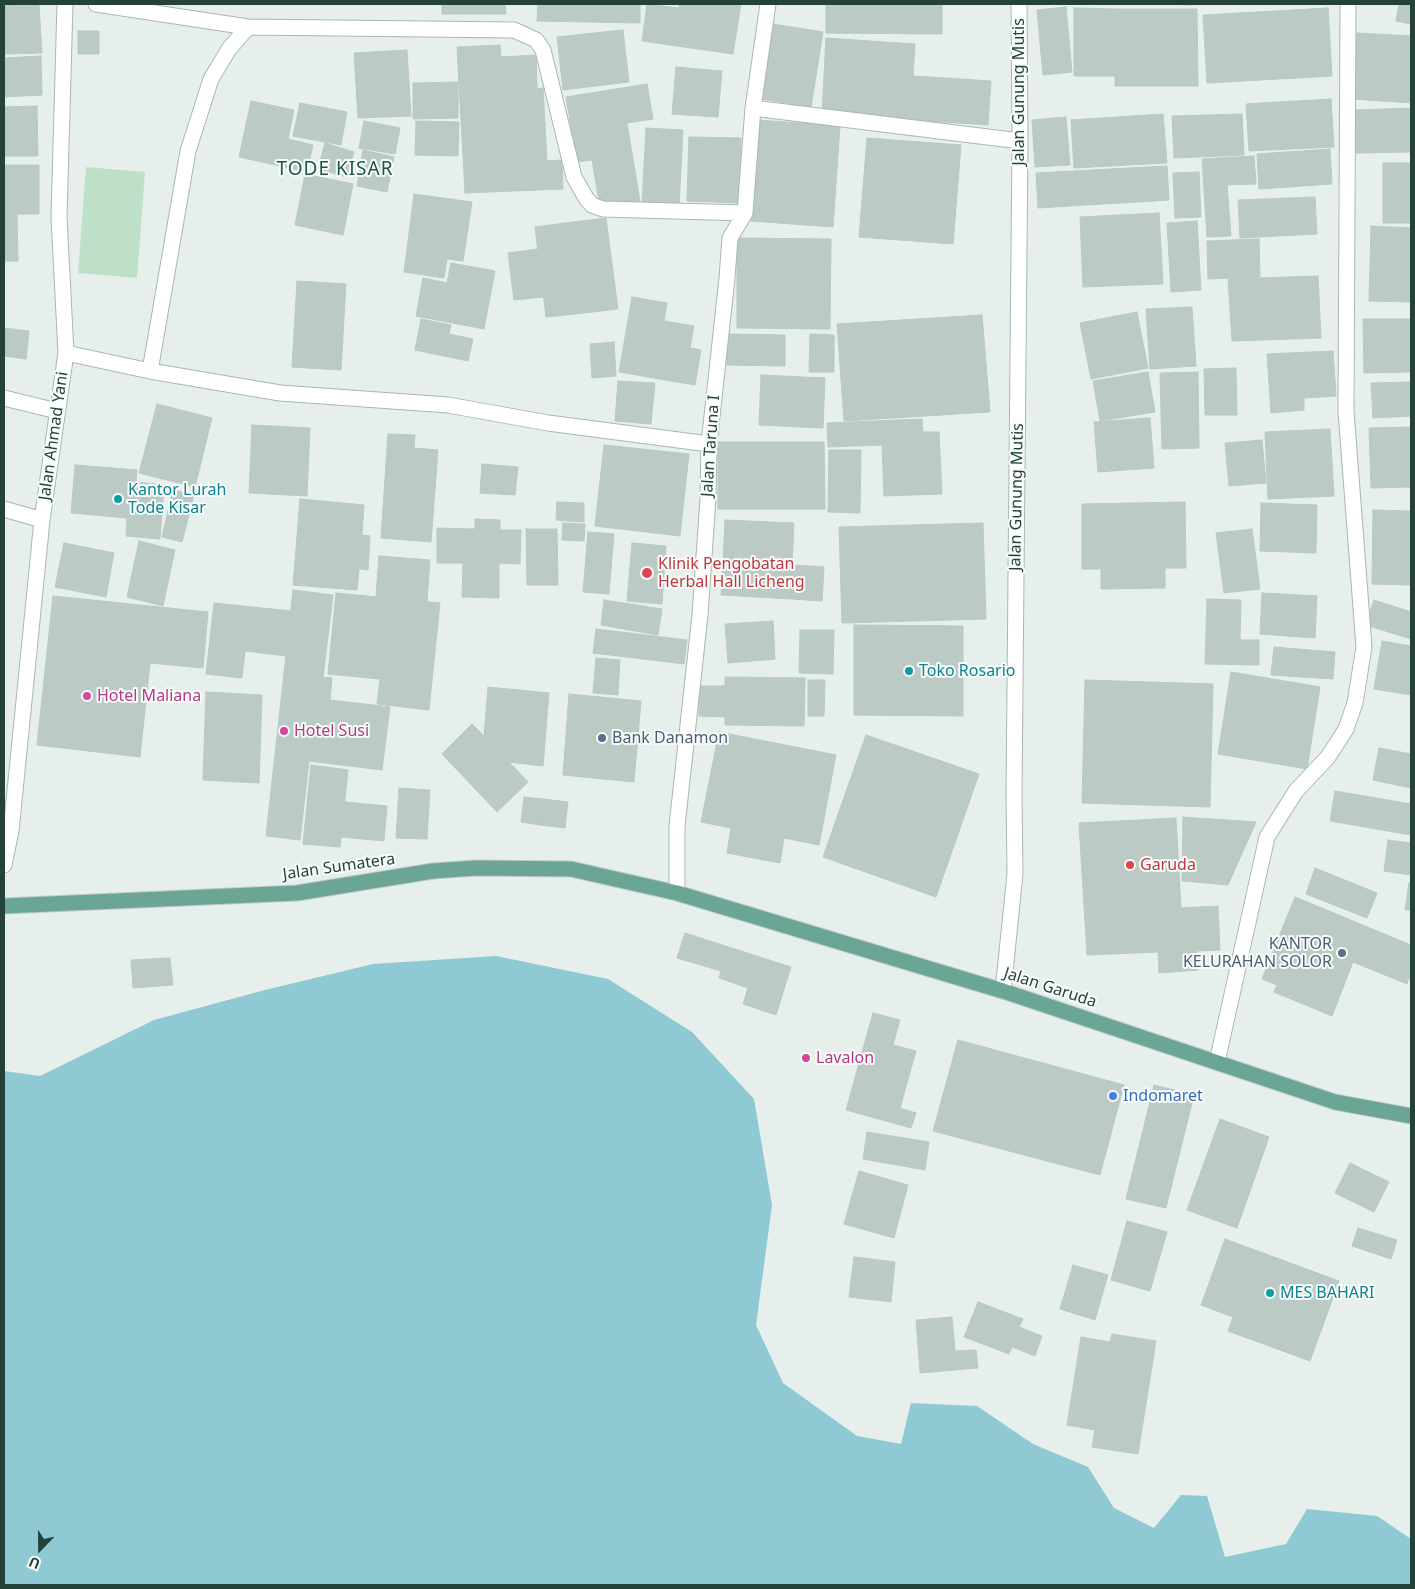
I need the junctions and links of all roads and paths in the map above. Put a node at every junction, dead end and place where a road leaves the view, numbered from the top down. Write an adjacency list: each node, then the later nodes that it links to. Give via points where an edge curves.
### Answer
1 (65, 4): 10 (street, Jalan Ahmad Yani, via 59,217)
2 (96, 4): 6 (street)
3 (768, 4): 7 (street, Jalan Taruna I)
4 (1019, 4): 8 (street, Jalan Gunung Mutis)
5 (1348, 4): 21 (street, via 1346,411 1364,647 1355,703 1346,729 1328,757 1296,791 1267,837)
6 (248, 27): 9 (street, via 514,30 523,33 536,40 543,50 574,177 592,204 603,210); 11 (street, via 228,48 211,79 188,151)
7 (753, 108): 8 (street); 9 (street, Jalan Taruna I)
8 (1020, 140): 20 (street, Jalan Gunung Mutis, via 1015,874)
9 (744, 213): 14 (street, Jalan Taruna I, via 730,238)
10 (66, 353): 11 (street); 13 (street, Jalan Ahmad Yani)
11 (150, 371): 14 (street, via 280,392 448,405 548,423)
12 (4, 398): 13 (street)
13 (57, 412): 16 (street, Jalan Ahmad Yani)
14 (709, 444): 18 (street, Jalan Taruna I, via 700,615 677,826)
15 (4, 509): 16 (street)
16 (42, 520): 17 (street, Jalan Ahmad Yani, via 11,831)
17 (4, 865)
18 (677, 893): 19 (main road, Jalan Sumatera, via 571,869 476,868 433,871 297,893); 20 (main road, Jalan Garuda)
19 (4, 906)
20 (1003, 990): 21 (main road, Jalan Garuda)
21 (1217, 1062): 22 (main road, Jalan Garuda, via 1335,1102)
22 (1411, 1116)

